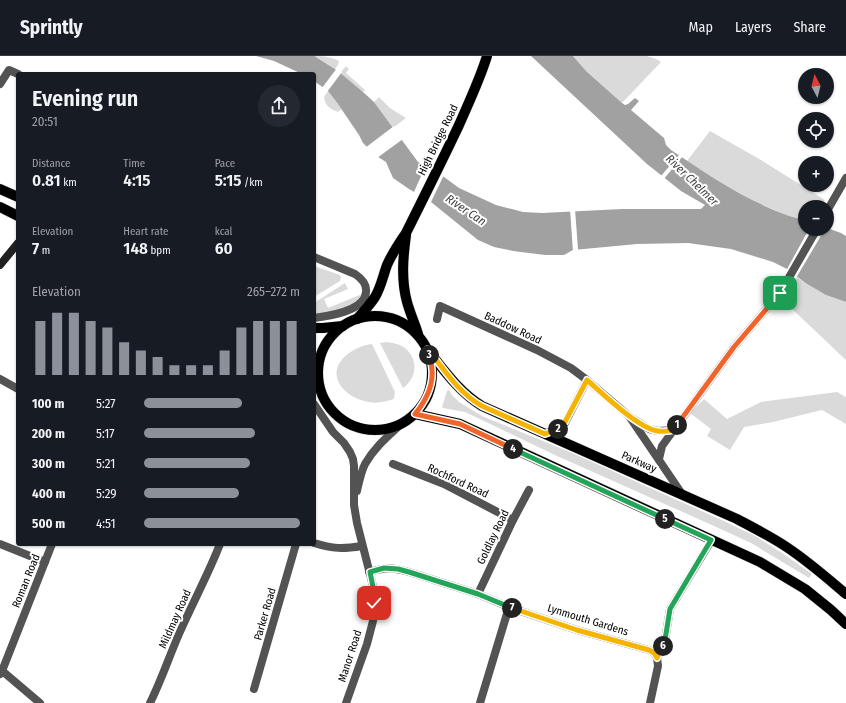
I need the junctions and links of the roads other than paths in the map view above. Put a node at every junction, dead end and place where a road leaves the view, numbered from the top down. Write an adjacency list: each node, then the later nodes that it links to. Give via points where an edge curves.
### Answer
1 (487, 56): 10 (main road, High Bridge Road, via 466,109)
2 (16, 73): 3 (street, via 9,70)
3 (0, 84)
4 (846, 178): 7 (street)
5 (0, 188): 6 (main road)
6 (16, 196)
7 (833, 200)
8 (0, 207): 9 (main road)
9 (16, 215)
10 (406, 232): 16 (main road, High Bridge Road, via 387,265 375,297); 20 (main road, High Bridge Road, via 403,258 404,286)
11 (813, 236): 31 (street, via 780,293 734,347)
12 (16, 245): 14 (street)
13 (316, 258): 15 (street, via 361,278 367,290 366,297 353,308)
14 (0, 265)
15 (316, 318)
16 (357, 319): 18 (main road); 20 (main road, via 377,316 398,321)
17 (437, 319): 23 (street, Baddow Road, via 440,306 537,350 571,368)
18 (343, 326): 19 (main road); 26 (main road, via 328,341 321,356 318,376)
19 (316, 328)
20 (419, 336): 21 (main road)
21 (428, 349): 28 (main road, via 432,367 431,386 426,399); 32 (main road, Parkway, via 447,374 474,401)
22 (0, 379): 24 (street)
23 (587, 380): 29 (street, Baddow Road); 32 (street, via 565,422)
24 (16, 388)
25 (316, 388): 26 (main road)
26 (324, 398): 30 (main road, via 335,414 356,427 380,430)
27 (316, 407): 37 (street, Manor Road, via 353,459)
28 (415, 414): 30 (main road); 39 (main road, via 460,424)
29 (629, 416): 31 (street, via 649,429); 33 (street, Baddow Road)
30 (400, 424): 37 (street, Manor Road, via 371,454)
31 (674, 430): 33 (street, via 662,446)
32 (545, 434): 36 (main road, Parkway)
33 (659, 459): 36 (street, Baddow Road)
34 (393, 464): 38 (street, Rochford Road, via 444,484)
35 (529, 490): 38 (street, Goldlay Road)
36 (682, 494): 49 (main road, Parkway, via 762,532 814,567)
37 (354, 498): 45 (street, Manor Road)
38 (513, 520): 48 (street, Goldlay Road)
39 (711, 540): 51 (main road, via 760,562 805,589); 52 (street, via 670,609 665,640)
40 (0, 544): 46 (street)
41 (316, 544): 45 (street, via 336,548)
42 (51, 546): 46 (street, Roman Road)
43 (219, 546): 56 (street, Mildmay Road)
44 (295, 546): 54 (street, Parker Road)
45 (362, 546): 47 (street, Manor Road)
46 (45, 562): 53 (street, Roman Road)
47 (370, 572): 48 (street, via 384,568 398,569); 57 (street, Manor Road, via 374,592 373,621)
48 (478, 594): 50 (street)
49 (846, 594)
50 (510, 607): 52 (street, Lynmouth Gardens, via 577,630 649,650); 58 (street)
51 (846, 624)
52 (657, 658): 59 (street, via 658,666)
53 (1, 671): 55 (street)
54 (254, 689)
55 (40, 703)
56 (150, 703)
57 (346, 703)
58 (480, 703)
59 (650, 703)

